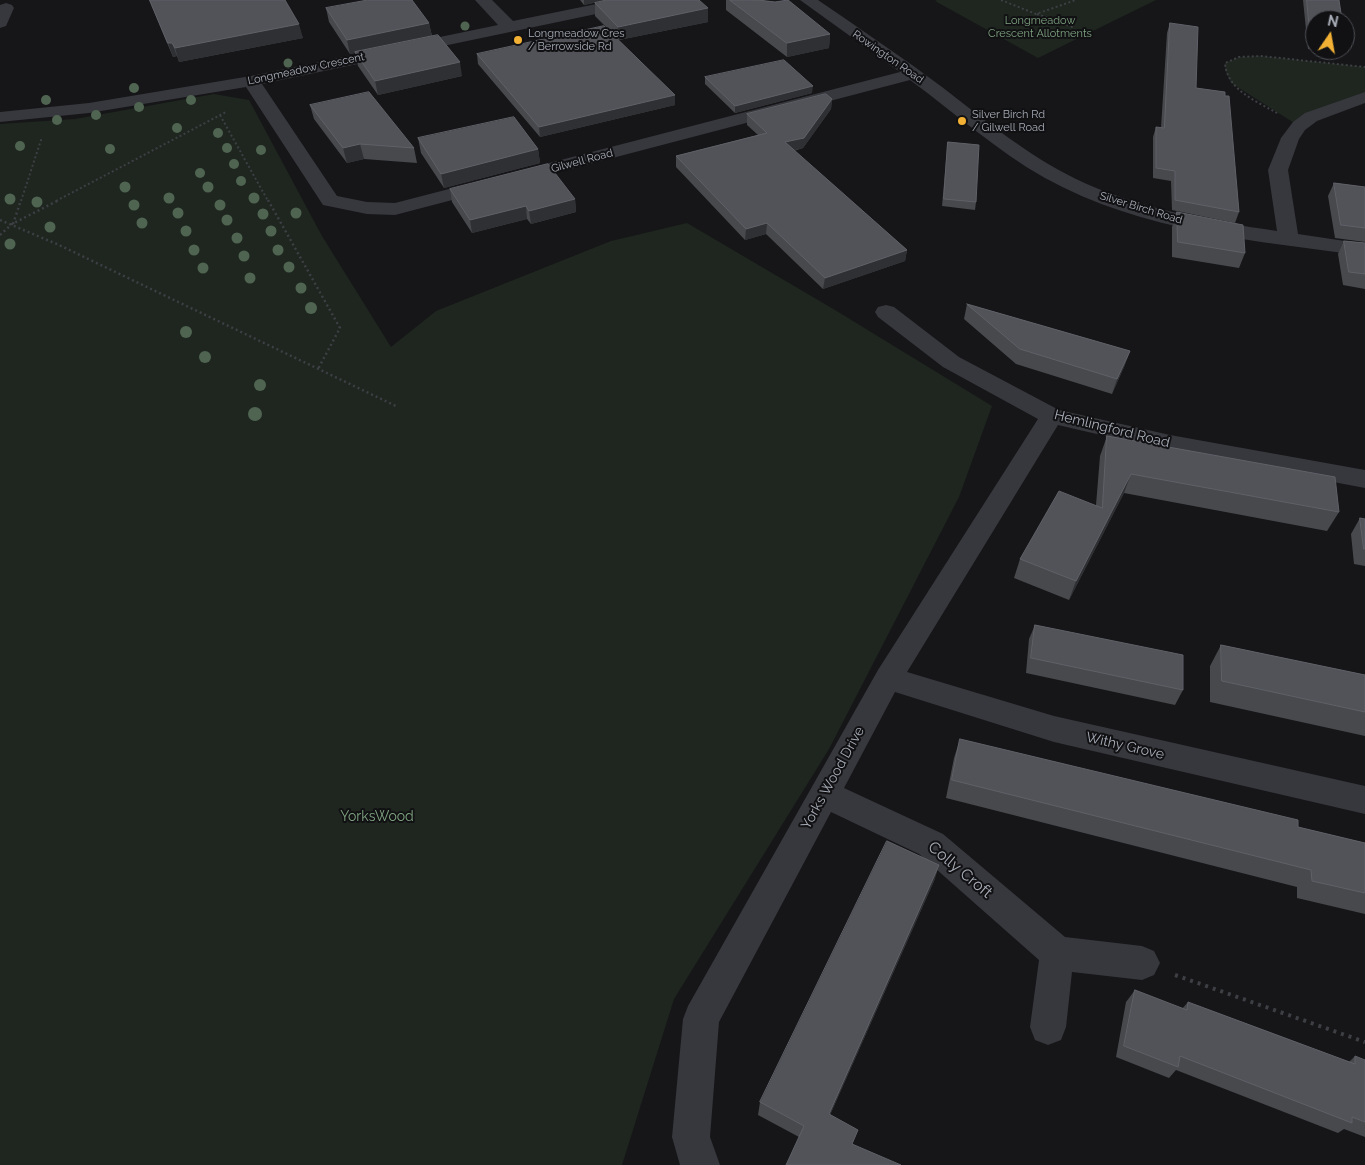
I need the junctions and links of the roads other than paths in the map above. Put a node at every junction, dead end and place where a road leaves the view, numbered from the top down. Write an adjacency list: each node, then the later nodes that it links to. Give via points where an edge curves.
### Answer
1 (483, 0): 4 (street)
2 (639, 0): 4 (street, Longmeadow Crescent)
3 (808, 0): 5 (street, Rowington Road)
4 (509, 26): 6 (street, Longmeadow Crescent)
5 (914, 74): 6 (street, Gilwell Road, via 395,209 330,201); 8 (street, Rowington Road)
6 (256, 87): 9 (street, Longmeadow Crescent)
7 (1365, 97): 10 (street, via 1311,118 1298,126 1290,138 1278,170)
8 (968, 115): 10 (street, Silver Birch Road, via 1031,163 1106,199 1176,220)
9 (0, 117)
10 (1288, 238): 11 (street, Silver Birch Road)
11 (1365, 250)
12 (886, 312): 13 (street, Hemlingford Road, via 951,362)
13 (1052, 416): 14 (street, Hemlingford Road, via 1170,443); 15 (street, Yorks Wood Drive)
14 (1365, 479)
15 (888, 678): 16 (street, Yorks Wood Drive); 17 (street, Withy Grove, via 1054,729)
16 (824, 794): 18 (street, Colly Croft, via 931,844); 21 (street, Yorks Wood Drive, via 701,1019 691,1137)
17 (1365, 800)
18 (1057, 953): 19 (street); 20 (street)
19 (1142, 963)
20 (1048, 1027)
21 (700, 1165)

